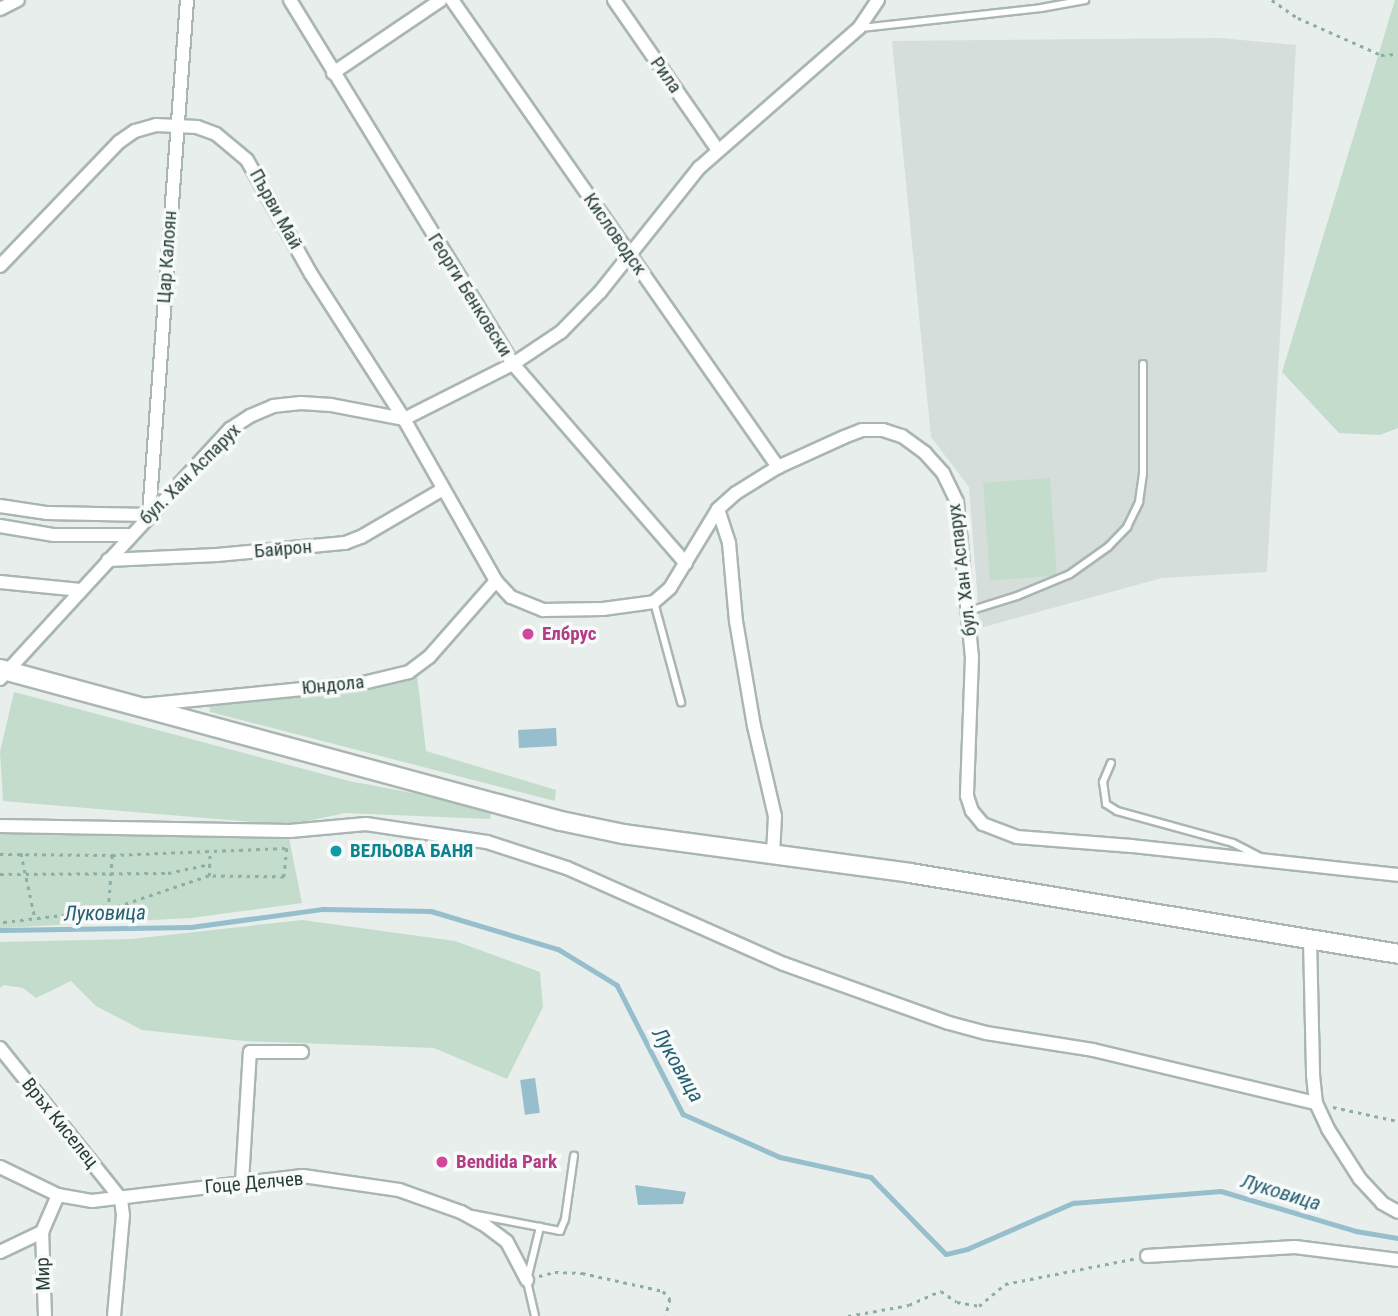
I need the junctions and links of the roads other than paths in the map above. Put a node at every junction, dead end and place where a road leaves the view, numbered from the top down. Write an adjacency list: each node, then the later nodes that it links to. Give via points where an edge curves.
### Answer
1 (18, 0): 9 (street)
2 (187, 0): 12 (street, Цар Калоян)
3 (290, 0): 11 (street, Георги Бенковски)
4 (441, 0): 11 (street)
5 (452, 0): 14 (street, Кисловодск)
6 (614, 0): 13 (street, Рила)
7 (878, 0): 10 (street)
8 (1085, 0): 10 (lane)
9 (0, 9)
10 (859, 28): 13 (street)
11 (333, 72): 16 (street, Георги Бенковски)
12 (176, 124): 15 (street, Първи Май, via 135,131 119,142); 18 (street, Първи Май, via 216,134 247,160 311,274); 23 (street, Цар Калоян)
13 (717, 149): 14 (street)
14 (628, 254): 16 (street, via 582,313); 19 (street, Кисловодск)
15 (0, 266)
16 (513, 364): 18 (street); 27 (street, Георги Бенковски)
17 (1143, 364): 32 (lane, via 1143,474 1139,502 1127,527 1070,574)
18 (404, 419): 20 (street); 23 (street, бул. Хан Аспарух, via 331,405 273,406 230,429)
19 (778, 467): 22 (street, бул. Хан Аспарух); 32 (street, бул. Хан Аспарух, via 862,430 902,436 925,453 943,473 957,502)
20 (443, 489): 26 (street, Байрон, via 345,543); 28 (street)
21 (0, 506): 23 (street, via 47,513)
22 (719, 509): 27 (street, бул. Хан Аспарух); 38 (street, via 729,543 741,656 775,816)
23 (149, 515): 25 (street, бул. Хан Аспарух)
24 (0, 526): 25 (street, via 54,535)
25 (130, 535): 26 (street, бул. Хан Аспарух)
26 (108, 560): 30 (street, бул. Хан Аспарух)
27 (686, 564): 31 (street, бул. Хан Аспарух)
28 (496, 581): 31 (street, via 511,597 543,610); 35 (street, Юндола, via 430,656 410,672 363,683)
29 (0, 582): 30 (street)
30 (81, 590): 33 (street, бул. Хан Аспарух)
31 (654, 602): 34 (lane)
32 (969, 611): 39 (street, бул. Хан Аспарух, via 967,796 983,824 1017,837)
33 (2, 673): 35 (main road, Юндола)
34 (681, 702)
35 (130, 706): 38 (main road, Юндола, via 623,834)
36 (1111, 763): 39 (lane, via 1102,796 1117,811 1196,830)
37 (0, 826): 45 (street, via 290,831 366,824 487,842 567,868 784,964 949,1023 1093,1050)
38 (774, 854): 41 (main road, Юндола)
39 (1270, 861): 40 (street, бул. Хан Аспарух)
40 (1398, 875)
41 (1310, 939): 42 (main road, Юндола); 45 (street)
42 (1398, 954)
43 (0, 1048): 50 (street, Връх Киселец)
44 (302, 1052): 48 (street, via 250,1052)
45 (1316, 1103): 51 (street, via 1360,1179)
46 (575, 1156): 55 (lane, via 563,1227 560,1231)
47 (0, 1167): 49 (street, Гоце Делчев)
48 (242, 1181): 50 (street, Гоце Делчев); 53 (street, Гоце Делчев, via 303,1176 351,1181 399,1190)
49 (58, 1195): 50 (street, Гоце Делчев, via 93,1201); 56 (street, Мир)
50 (121, 1199): 62 (street)
51 (1382, 1203): 52 (lane); 54 (street)
52 (1398, 1204)
53 (461, 1212): 55 (lane); 60 (street, Гоце Делчев, via 507,1242)
54 (1398, 1212)
55 (540, 1227): 60 (lane)
56 (42, 1232): 57 (street, Мир); 61 (street, Мир)
57 (0, 1252)
58 (1147, 1256): 59 (street, via 1295,1247)
59 (1398, 1260)
60 (527, 1280): 63 (lane, Гоце Делчев)
61 (45, 1316)
62 (114, 1316)
63 (535, 1316)

